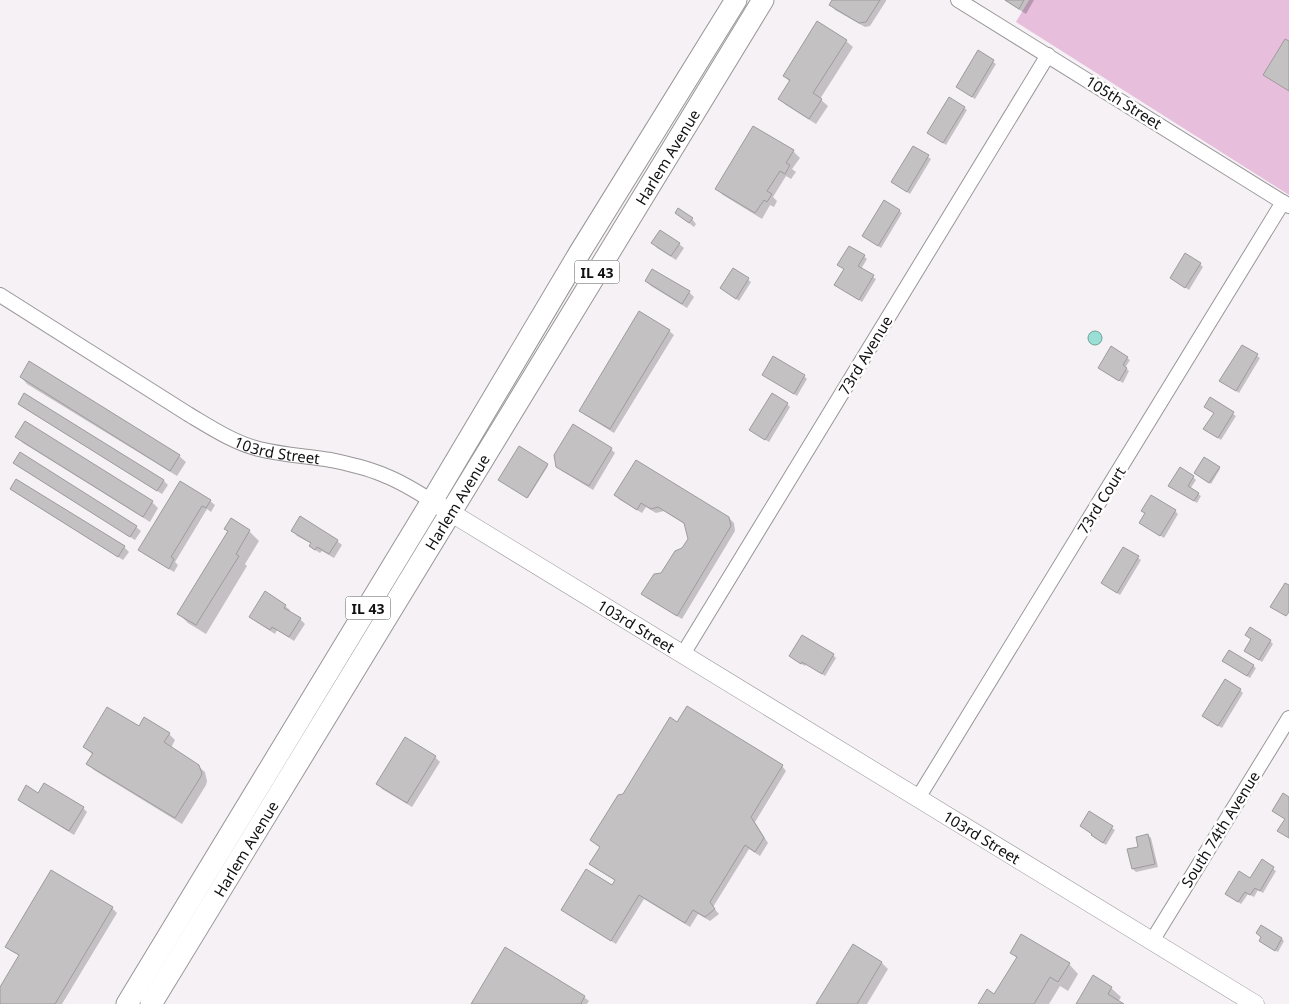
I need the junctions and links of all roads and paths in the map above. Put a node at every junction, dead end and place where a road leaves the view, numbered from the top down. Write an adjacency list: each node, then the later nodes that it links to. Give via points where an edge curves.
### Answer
1 (736, 0): 7 (main road, Harlem Avenue / IL 43)
2 (763, 0): 8 (main road, Harlem Avenue / IL 43)
3 (958, 0): 4 (street, 105th Street)
4 (1048, 55): 5 (street, 105th Street); 9 (street, 73rd Avenue)
5 (1286, 204): 11 (street, 73rd Court)
6 (0, 295): 7 (street, 103rd Street, via 217,431 260,449 362,468 392,478)
7 (432, 501): 8 (street, 103rd Street); 13 (main road, Harlem Avenue / IL 43)
8 (451, 513): 9 (street, 103rd Street); 14 (main road, Harlem Avenue / IL 43)
9 (683, 654): 11 (street, 103rd Street)
10 (1289, 718): 12 (street, South 74th Avenue)
11 (918, 798): 12 (street, 103rd Street)
12 (1152, 941): 15 (street, 103rd Street)
13 (127, 1004)
14 (151, 1004)
15 (1255, 1004)

